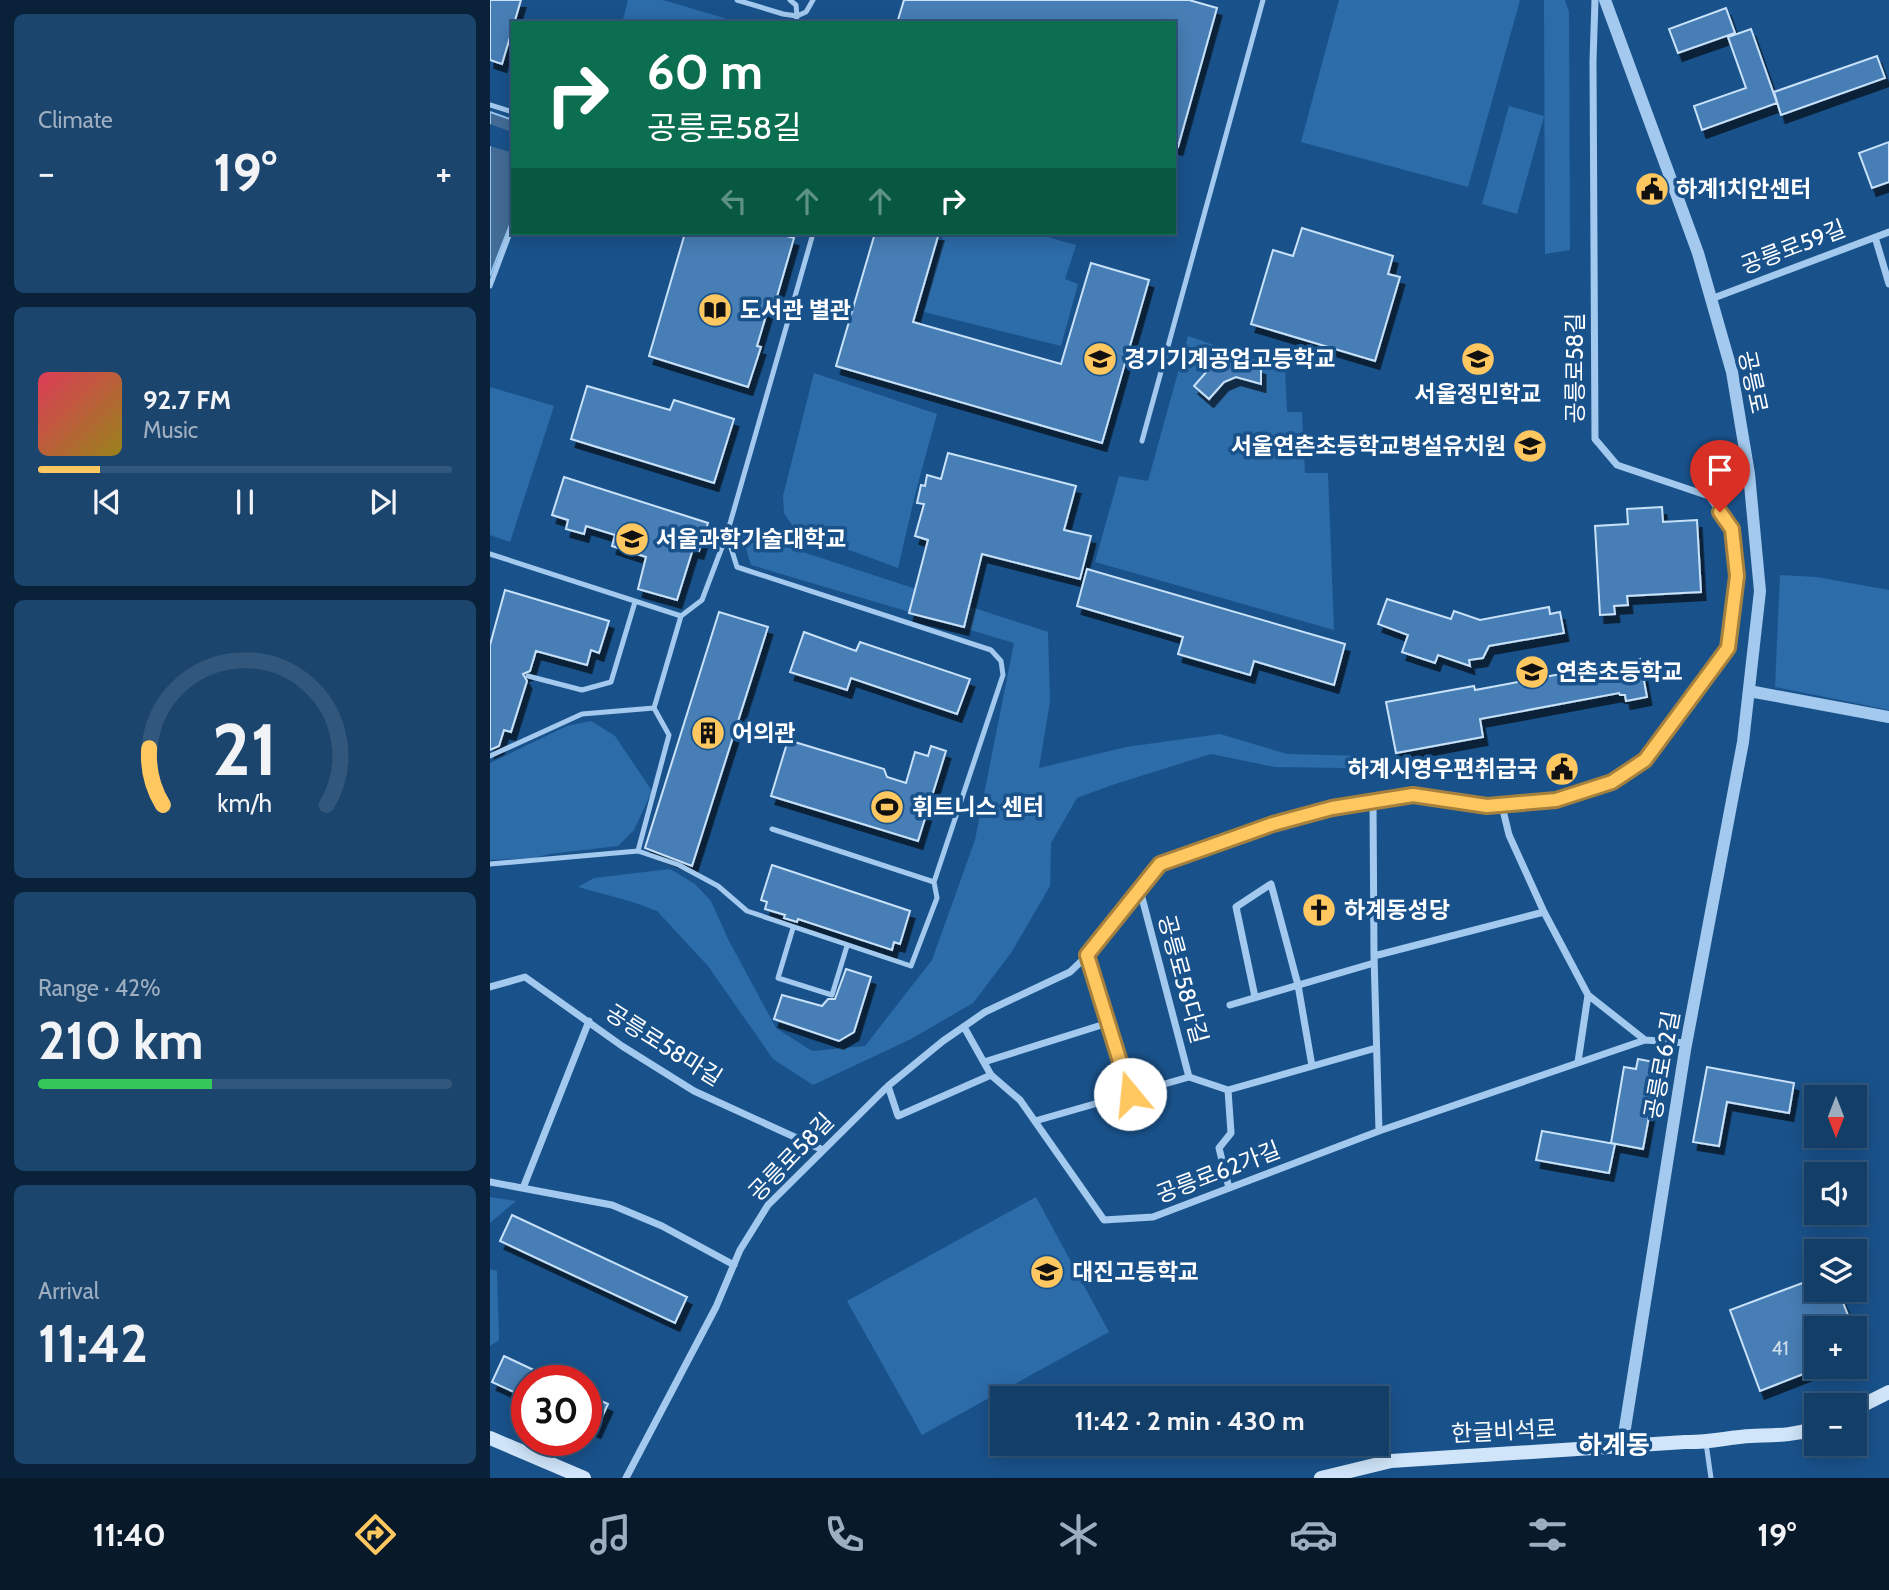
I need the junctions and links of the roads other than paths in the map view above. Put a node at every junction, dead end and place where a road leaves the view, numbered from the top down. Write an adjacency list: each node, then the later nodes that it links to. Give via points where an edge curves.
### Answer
1 (737, 0): 7 (lane)
2 (790, 0): 7 (lane, via 796,5)
3 (813, 0): 7 (lane)
4 (1263, 0): 17 (lane)
5 (1595, 0): 28 (street, 공릉로58길, via 1595,439 1617,465 1709,496 1732,529 1737,576 1728,648 1645,760 1612,782 1556,800)
6 (1605, 0): 16 (street, 공릉로)
7 (797, 19)
8 (490, 105): 9 (lane)
9 (511, 111)
10 (511, 230): 15 (lane)
11 (1889, 232): 13 (street, 공릉로59길)
12 (811, 235): 18 (lane)
13 (1875, 237): 14 (street); 16 (street, 공릉로59길)
14 (1889, 284)
15 (490, 286)
16 (1711, 299): 23 (street, 공릉로, via 1732,372 1749,474 1760,591)
17 (1142, 441)
18 (727, 534): 21 (lane, via 702,600); 32 (lane, via 737,567 991,650 1001,661 1003,675)
19 (490, 554): 20 (lane)
20 (635, 602): 21 (lane); 22 (lane, via 611,682 582,690)
21 (681, 616): 24 (lane)
22 (528, 676)
23 (1749, 691): 25 (street); 48 (street, 공릉로62길)
24 (654, 708): 26 (lane, via 582,714); 30 (lane, via 669,735)
25 (1889, 717)
26 (490, 756)
27 (1373, 802): 28 (street, 공릉로58길, via 1413,795); 33 (street, 공릉로58길, via 1273,824 1160,864); 38 (street)
28 (1502, 806): 34 (street, via 1509,835)
29 (772, 829): 32 (lane)
30 (638, 851): 31 (lane); 35 (lane, via 679,865 718,886 747,911)
31 (490, 864)
32 (934, 882): 36 (lane, via 937,898 911,966)
33 (1140, 890): 37 (street, 공릉로58길); 54 (street, 공릉로58다길)
34 (1544, 912): 38 (street); 41 (street)
35 (793, 928): 36 (lane); 36 (lane, via 778,978 832,995)
36 (847, 946)
37 (1087, 955): 45 (street); 46 (street, 공릉로58길, via 1070,972 985,1012)
38 (1374, 960): 39 (street); 49 (street)
39 (1298, 985): 42 (street); 42 (street, via 1272,884 1236,907); 52 (street)
40 (490, 987): 44 (street, 공릉로58마길, via 525,977)
41 (1588, 995): 47 (street); 51 (street)
42 (1255, 997): 43 (street)
43 (1230, 1004)
44 (589, 1021): 60 (street, 공릉로58마길, via 694,1091); 62 (street)
45 (1108, 1023): 50 (street); 57 (street)
46 (964, 1027): 50 (street, 공릉로62가길); 55 (street, 공릉로58길)
47 (1645, 1040): 48 (street, 공릉로62가길); 51 (street, 공릉로62가길)
48 (1686, 1043): 70 (street, 공릉로62길)
49 (1376, 1048): 52 (street); 59 (street)
50 (984, 1062): 53 (street, 공릉로62가길)
51 (1578, 1062): 59 (street, 공릉로62가길)
52 (1312, 1066): 56 (street)
53 (991, 1074): 55 (street, via 898,1116); 58 (street, 공릉로62가길)
54 (1189, 1077): 56 (street, 공릉로58다길); 57 (street, 공릉로58다길)
55 (888, 1086): 60 (street, 공릉로58길)
56 (1228, 1090): 63 (street, via 1231,1133 1219,1148)
57 (1130, 1094): 58 (street, 공릉로58다길)
58 (1035, 1121): 63 (street, 공릉로62가길, via 1104,1220 1153,1217)
59 (1378, 1130): 63 (street, 공릉로62가길)
60 (823, 1150): 64 (street, 공릉로58길, via 768,1205)
61 (490, 1182): 62 (street)
62 (523, 1188): 64 (street, via 612,1205)
63 (1229, 1188)
64 (734, 1265): 72 (street, 공릉로58길)
65 (1889, 1392): 66 (main road)
66 (1867, 1403)
67 (1804, 1431): 69 (main road, 한글비석로, via 1782,1437)
68 (490, 1438): 71 (main road)
69 (1706, 1443): 70 (main road, 한글비석로); 74 (lane)
70 (1622, 1447): 73 (main road, 한글비석로, via 1391,1461)
71 (584, 1478)
72 (626, 1478)
73 (1321, 1478)
74 (1711, 1478)

